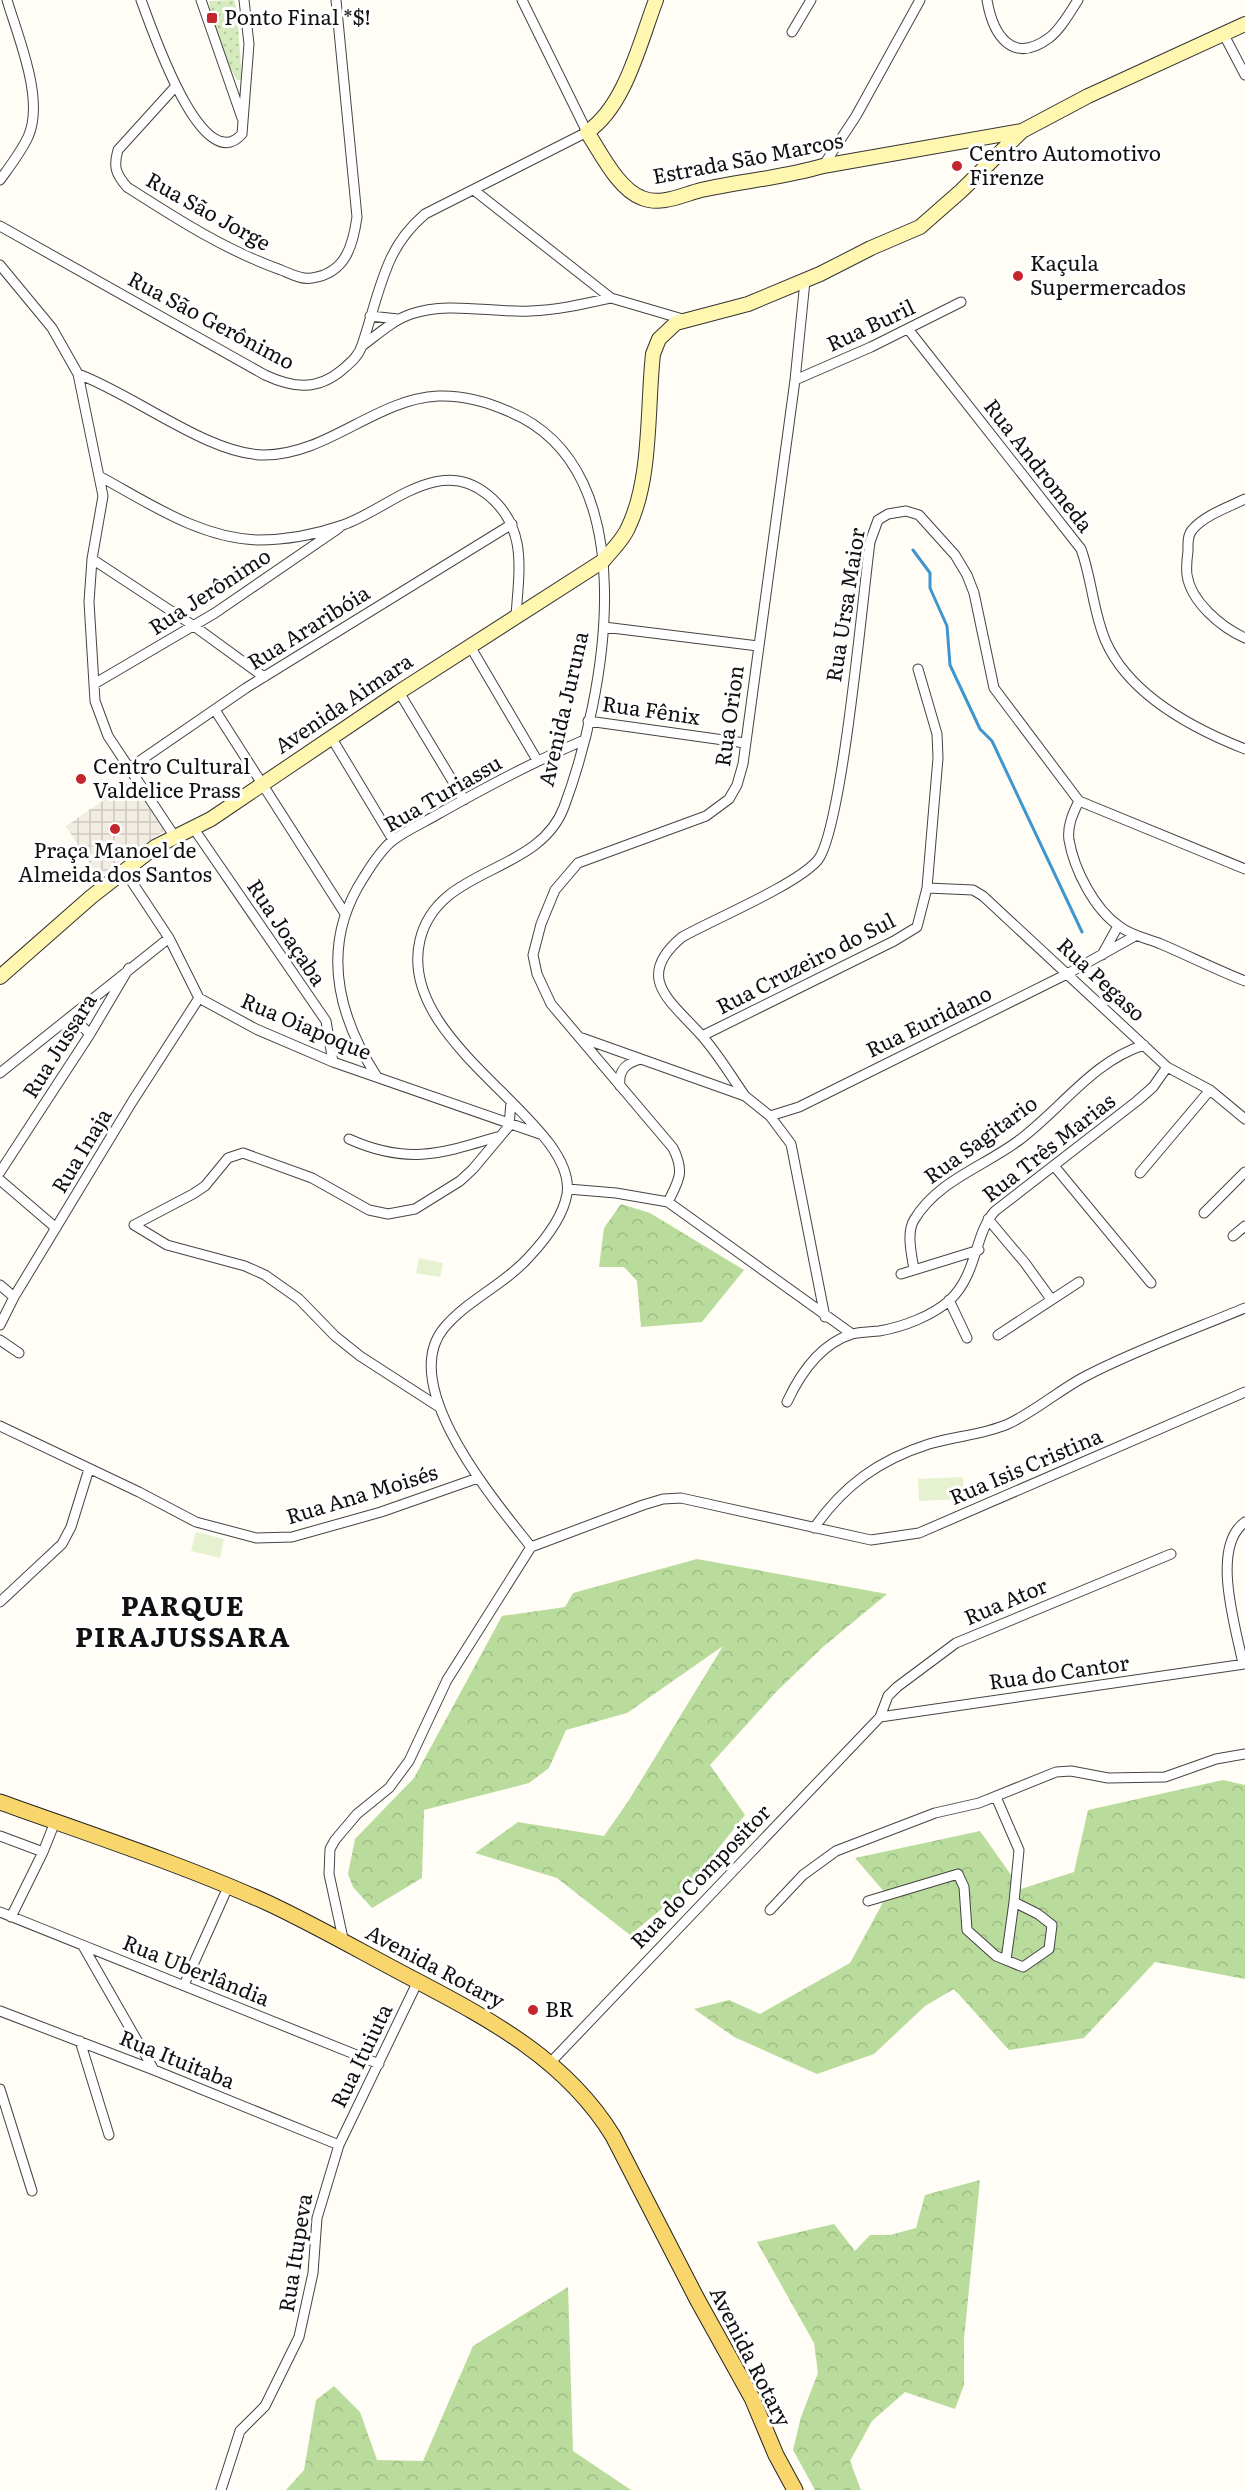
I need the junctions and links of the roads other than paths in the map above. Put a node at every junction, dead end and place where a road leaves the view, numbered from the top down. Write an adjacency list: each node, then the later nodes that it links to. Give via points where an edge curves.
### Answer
1 (7, 0): 21 (street, via 34,101 29,136)
2 (141, 0): 16 (street)
3 (201, 0): 17 (street)
4 (244, 0): 17 (street, via 249,44)
5 (336, 0): 16 (street, Rua São Jorge, via 357,217 353,247 331,272 300,277 243,257 127,187 116,175 114,162 118,150)
6 (522, 0): 19 (street, Estrada São Marcos)
7 (656, 0): 19 (main road, via 616,101 600,123)
8 (811, 0): 13 (street)
9 (920, 0): 20 (street, via 883,72)
10 (987, 0): 11 (street, via 996,32 1017,49 1051,37)
11 (1078, 0)
12 (1245, 24): 14 (main road)
13 (792, 32)
14 (1224, 35): 15 (street); 18 (main road, via 1088,96)
15 (1245, 75)
16 (176, 86): 17 (street, via 214,141 224,145 235,143 242,134)
17 (243, 120)
18 (1022, 131): 20 (main road, Estrada São Marcos); 25 (main road, via 920,227)
19 (586, 132): 20 (main road, Estrada São Marcos, via 631,192 644,199 660,201); 22 (street, Rua São Gerônimo)
20 (823, 166)
21 (0, 180)
22 (475, 191): 26 (street); 28 (street, Rua São Gerônimo, via 425,214 412,225 391,257)
23 (0, 226): 32 (street, Rua São Gerônimo, via 283,384 303,387 321,383 347,366)
24 (0, 265): 33 (street, via 52,328)
25 (805, 281): 30 (main road, via 748,304); 34 (street, Rua Orion)
26 (611, 298): 29 (street, via 528,312 442,308); 30 (street)
27 (961, 302): 31 (street, Rua Buril)
28 (370, 316): 29 (street); 32 (street, Rua São Gerônimo)
29 (398, 320): 32 (street)
30 (686, 320): 40 (main road, via 667,330 653,354 637,505 628,530)
31 (908, 329): 34 (street, Rua Buril); 56 (street, Rua Andromeda, via 1081,549 1107,644 1127,672 1166,709 1211,736)
32 (362, 346)
33 (78, 374): 35 (street); 40 (street, Avenida Juruna, via 216,445 238,453 264,455 303,447 413,399 460,397 496,406 528,419 550,436 568,458 582,479 593,509)
34 (795, 380): 46 (street, Rua Orion)
35 (99, 476): 38 (street, via 176,519 231,538 291,537); 39 (street, via 102,510)
36 (1245, 498): 44 (street, via 1192,530 1188,538 1187,573 1201,603 1225,627)
37 (512, 524): 38 (street, via 507,514 479,488 464,481 443,480 398,495); 41 (street, via 519,548); 48 (street, Rua Araribóia)
38 (344, 525): 42 (street, Rua Jerônimo)
39 (92, 559): 42 (street); 49 (street, via 89,602)
40 (603, 561): 41 (main road, Avenida Aimara); 43 (street, Avenida Juruna)
41 (516, 616): 45 (main road, Avenida Aimara)
42 (194, 626): 48 (street); 49 (street, Rua Jerônimo)
43 (604, 627): 46 (street); 52 (street, Avenida Juruna)
44 (1245, 638)
45 (470, 646): 50 (main road, Avenida Aimara); 57 (street)
46 (758, 646): 55 (street, Rua Orion)
47 (918, 669): 67 (street, Rua Cruzeiro do Sul, via 937,734 938,758)
48 (264, 677): 51 (street, Rua Araribóia)
49 (94, 684): 58 (street, via 100,720)
50 (399, 692): 53 (main road, Avenida Aimara); 60 (street)
51 (214, 710): 58 (street, Rua Araribóia); 59 (street)
52 (588, 721): 54 (street, Avenida Juruna); 55 (street, Rua Fênix)
53 (331, 737): 59 (main road, Avenida Aimara); 64 (street)
54 (582, 741): 57 (street, Rua Turiassu); 93 (street, Avenida Juruna, via 555,826 532,849 445,896 434,908 420,939 416,968 423,993 437,1018)
55 (745, 743): 83 (street, Rua Orion, via 737,785 721,807 695,821 578,863 555,890 533,955 551,1004)
56 (1245, 750)
57 (537, 760): 60 (street, Rua Turiassu)
58 (128, 769): 63 (street)
59 (262, 784): 62 (main road, Avenida Aimara); 68 (street)
60 (464, 800): 64 (street, Rua Turiassu)
61 (1079, 801): 65 (street); 69 (street, via 1070,819 1069,839 1098,905); 82 (street, Rua Ursa Maior, via 994,688 974,593 955,555 919,515 906,511 878,520 870,542 845,735 832,819 822,855 798,875 682,937 667,949 659,964 663,994)
62 (194, 829): 63 (main road, Avenida Aimara); 80 (street, Rua Joaçaba)
63 (175, 837): 66 (main road, Avenida Aimara)
64 (393, 840): 68 (street, Rua Turiassu, via 374,862)
65 (1245, 869)
66 (124, 870): 71 (street); 75 (main road, Avenida Aimara)
67 (927, 888): 74 (street, Rua Pegaso, via 966,890 983,896); 82 (street, Rua Cruzeiro do Sul, via 917,927 910,933)
68 (344, 912): 78 (street, Rua Turiassu, via 337,960)
69 (1118, 926): 70 (street); 72 (street)
70 (1136, 936): 72 (street, Rua Euridano); 76 (street)
71 (169, 938): 73 (street); 77 (street)
72 (1102, 955): 74 (street, Rua Euridano)
73 (129, 968): 79 (street); 81 (street, Rua Jussara)
74 (1067, 974): 84 (street, Rua Pegaso); 94 (street, Rua Euridano, via 799,1107)
75 (0, 977)
76 (1245, 981)
77 (199, 998): 86 (street, Rua Oiapoque, via 256,1029); 110 (street, Rua Inaja)
78 (344, 1011): 80 (street); 89 (street, Rua Turiassu, via 358,1048)
79 (70, 1016): 81 (street); 88 (street)
80 (326, 1021): 86 (street, Rua Joaçaba)
81 (90, 1034): 101 (street, Rua Jussara)
82 (702, 1036): 92 (street, Rua Ursa Maior)
83 (582, 1038): 85 (street); 90 (street, Rua Orion)
84 (1144, 1045): 87 (street, Rua Pegaso); 113 (street, Rua Sagitario, via 1125,1051 1105,1065 1017,1142 931,1197 912,1223)
85 (641, 1059): 90 (street, via 621,1070); 92 (street)
86 (333, 1062): 89 (street, Rua Oiapoque)
87 (1167, 1067): 91 (street, Rua Pegaso); 100 (street, Rua Três Marias, via 1153,1087)
88 (0, 1073)
89 (377, 1077): 96 (street, Rua Oiapoque)
90 (620, 1087): 106 (street, Rua Orion, via 656,1126 680,1162 680,1178)
91 (1210, 1090): 95 (street, Rua Pegaso); 103 (street)
92 (745, 1096): 94 (street)
93 (512, 1102): 96 (street); 97 (street, Avenida Juruna)
94 (770, 1116): 122 (street, via 791,1144)
95 (1245, 1119)
96 (509, 1126): 97 (street, Rua Oiapoque); 98 (street)
97 (540, 1134): 105 (street, Avenida Juruna, via 566,1172)
98 (497, 1137): 99 (street, via 435,1155 388,1152); 131 (street, via 460,1181 400,1214 369,1210 312,1178 243,1153 228,1158 205,1186 135,1225 167,1245 265,1275 298,1299 360,1356)
99 (349, 1139)
100 (1055, 1167): 108 (street, Rua Três Marias); 116 (street)
101 (0, 1172)
102 (1245, 1172): 107 (street)
103 (1140, 1173)
104 (0, 1180): 110 (street)
105 (568, 1189): 106 (street); 131 (street, via 564,1205 539,1246 446,1325 435,1340 431,1363)
106 (668, 1202): 122 (street)
107 (1204, 1213)
108 (988, 1219): 112 (street, Rua Três Marias); 119 (street)
109 (1245, 1226): 111 (street)
110 (56, 1228): 118 (street, Rua Inaja)
111 (1233, 1236)
112 (979, 1250): 113 (street); 120 (street, Rua Três Marias, via 970,1271)
113 (914, 1270): 114 (street)
114 (901, 1274)
115 (1079, 1282): 119 (street)
116 (1151, 1283)
117 (0, 1285): 118 (street)
118 (14, 1297): 123 (street, Rua Inaja)
119 (1051, 1299): 125 (street)
120 (949, 1300): 124 (street, Rua Três Marias, via 906,1325); 126 (street)
121 (1245, 1308): 136 (street, via 1089,1374 1008,1424 929,1444 890,1460 851,1483)
122 (825, 1317): 124 (street)
123 (0, 1325)
124 (852, 1334): 130 (street, via 807,1365)
125 (998, 1335)
126 (967, 1338)
127 (0, 1340): 128 (street)
128 (19, 1353)
129 (1245, 1392): 136 (street, Rua Isis Cristina, via 919,1533 871,1540)
130 (787, 1402)
131 (439, 1407): 134 (street)
132 (0, 1426): 133 (street, Rua Ana Moisés)
133 (89, 1469): 134 (street, Rua Ana Moisés, via 196,1522 256,1538 292,1537 381,1512); 139 (street, via 62,1544)
134 (478, 1478): 137 (street)
135 (1245, 1522): 140 (street, Rua do Cantor, via 1232,1537 1227,1573)
136 (814, 1528): 137 (street, Rua Isis Cristina, via 681,1498 663,1499)
137 (531, 1547): 154 (street, via 447,1680 409,1761 389,1788 357,1814 334,1840 329,1874)
138 (1171, 1554): 141 (street, Rua Ator, via 956,1643 897,1687 888,1696)
139 (0, 1602)
140 (1244, 1664): 141 (street, Rua do Cantor)
141 (880, 1717): 162 (street, Rua do Compositor)
142 (1245, 1754): 143 (street, via 1216,1759 1165,1777 1108,1778 1056,1772)
143 (996, 1797): 150 (street, via 1019,1850); 151 (street, via 935,1813 836,1851 802,1875)
144 (0, 1802): 145 (main road, Avenida Rotary)
145 (55, 1822): 147 (street); 148 (main road, Avenida Rotary)
146 (0, 1836): 147 (street)
147 (43, 1852): 153 (street)
148 (228, 1887): 154 (main road, Avenida Rotary); 158 (street)
149 (868, 1901): 156 (street, via 958,1874 964,1887 967,1930)
150 (1014, 1902): 156 (street); 156 (street, via 1052,1925 1049,1948 1023,1967)
151 (770, 1910)
152 (0, 1912): 153 (street, Rua Uberlândia)
153 (11, 1917): 155 (street, Rua Uberlândia)
154 (345, 1942): 157 (main road, Avenida Rotary)
155 (83, 1946): 158 (street, Rua Uberlândia); 163 (street)
156 (1006, 1960)
157 (418, 1982): 161 (street, Rua Ituiuta); 162 (main road, Avenida Rotary, via 495,2022)
158 (184, 1984): 161 (street, Rua Uberlândia)
159 (0, 2011): 160 (street, Rua Ituitaba)
160 (80, 2042): 163 (street, Rua Ituitaba); 165 (street)
161 (379, 2064): 166 (street, Rua Ituiuta)
162 (549, 2064): 169 (main road, Avenida Rotary, via 585,2096 613,2136 752,2398)
163 (154, 2070): 166 (street, Rua Ituitaba)
164 (0, 2089): 167 (street)
165 (109, 2135)
166 (339, 2145): 168 (street, Rua Itupeva, via 320,2202 313,2273 299,2337 265,2406 240,2431)
167 (32, 2191)
168 (220, 2490)
169 (795, 2490)

